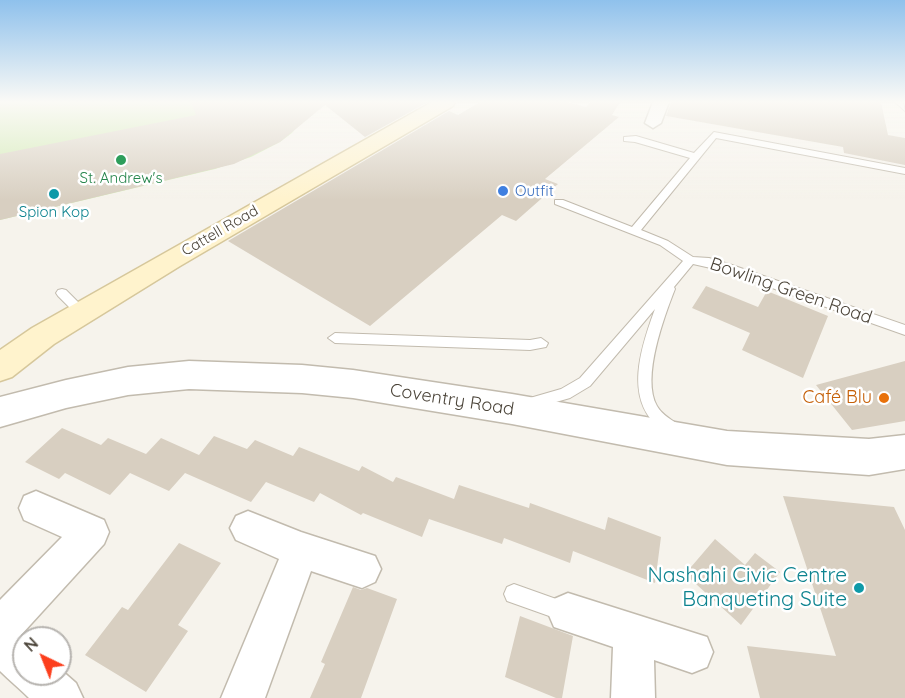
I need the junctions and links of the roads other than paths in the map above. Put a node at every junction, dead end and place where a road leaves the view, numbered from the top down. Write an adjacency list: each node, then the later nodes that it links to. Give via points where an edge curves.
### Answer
1 (389, 135): 10 (main road, Cattell Road)
2 (627, 140): 3 (lane, via 636,139)
3 (696, 157): 4 (lane, via 714,135); 6 (lane)
4 (905, 171)
5 (559, 202): 6 (lane, Bowling Green Road)
6 (634, 231): 7 (lane, Bowling Green Road, via 673,247)
7 (690, 260): 8 (lane, Bowling Green Road); 11 (lane, Bowling Green Road, via 728,268)
8 (676, 274): 15 (lane, Bowling Green Road, via 585,382 565,394); 17 (lane, Bowling Green Road, via 663,303 648,357 644,390 651,409)
9 (62, 293): 10 (lane)
10 (82, 313): 14 (main road, Cattell Road)
11 (905, 330)
12 (335, 338): 13 (lane, via 443,344)
13 (541, 343)
14 (0, 368)
15 (512, 409): 16 (street, Coventry Road, via 353,384 189,375 128,381); 17 (street, Coventry Road)
16 (0, 412)
17 (691, 443): 18 (street, Coventry Road, via 869,457)
18 (905, 452)
19 (36, 508): 25 (street, via 91,532)
20 (248, 528): 21 (street)
21 (301, 550): 22 (street); 32 (street)
22 (362, 569)
23 (514, 594): 24 (lane)
24 (568, 613): 26 (street)
25 (0, 629)
26 (634, 634): 28 (street); 33 (street)
27 (0, 644): 29 (street)
28 (692, 652)
29 (12, 654)
30 (48, 686): 31 (street)
31 (62, 698)
32 (243, 698)
33 (633, 698)

